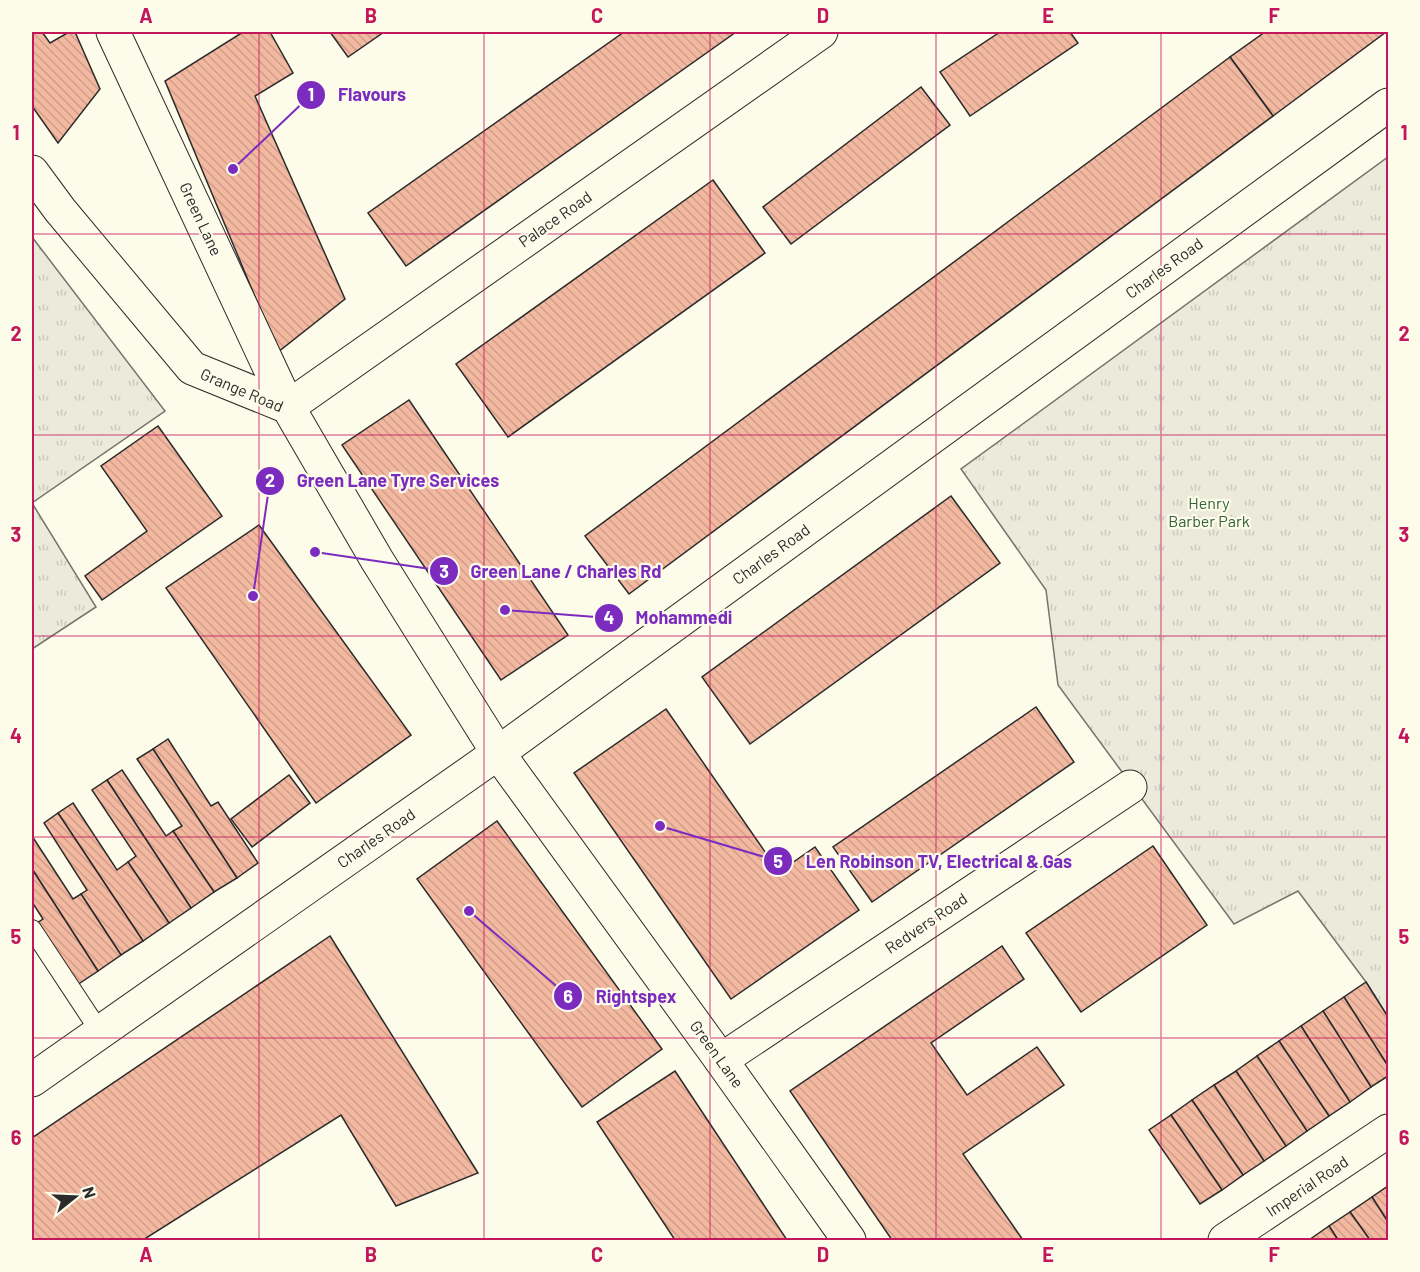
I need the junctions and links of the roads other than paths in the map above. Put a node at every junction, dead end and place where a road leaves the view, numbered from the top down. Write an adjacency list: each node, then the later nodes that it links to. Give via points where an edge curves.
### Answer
1 (821, 32): 5 (street, Palace Road)
2 (124, 36): 5 (street, Green Lane)
3 (1389, 105): 6 (street, Charles Road)
4 (32, 172): 5 (street, Grange Road, via 192,368)
5 (288, 407): 6 (street, Grange Road, via 377,560)
6 (498, 753): 9 (street, Charles Road); 10 (street, Green Lane)
7 (1130, 787): 10 (street, Redvers Road)
8 (32, 929): 9 (lane)
9 (100, 1032): 11 (street, Charles Road)
10 (721, 1060): 13 (street, Green Lane)
11 (32, 1080)
12 (1389, 1131): 14 (street, Imperial Road)
13 (849, 1240)
14 (1224, 1240)

